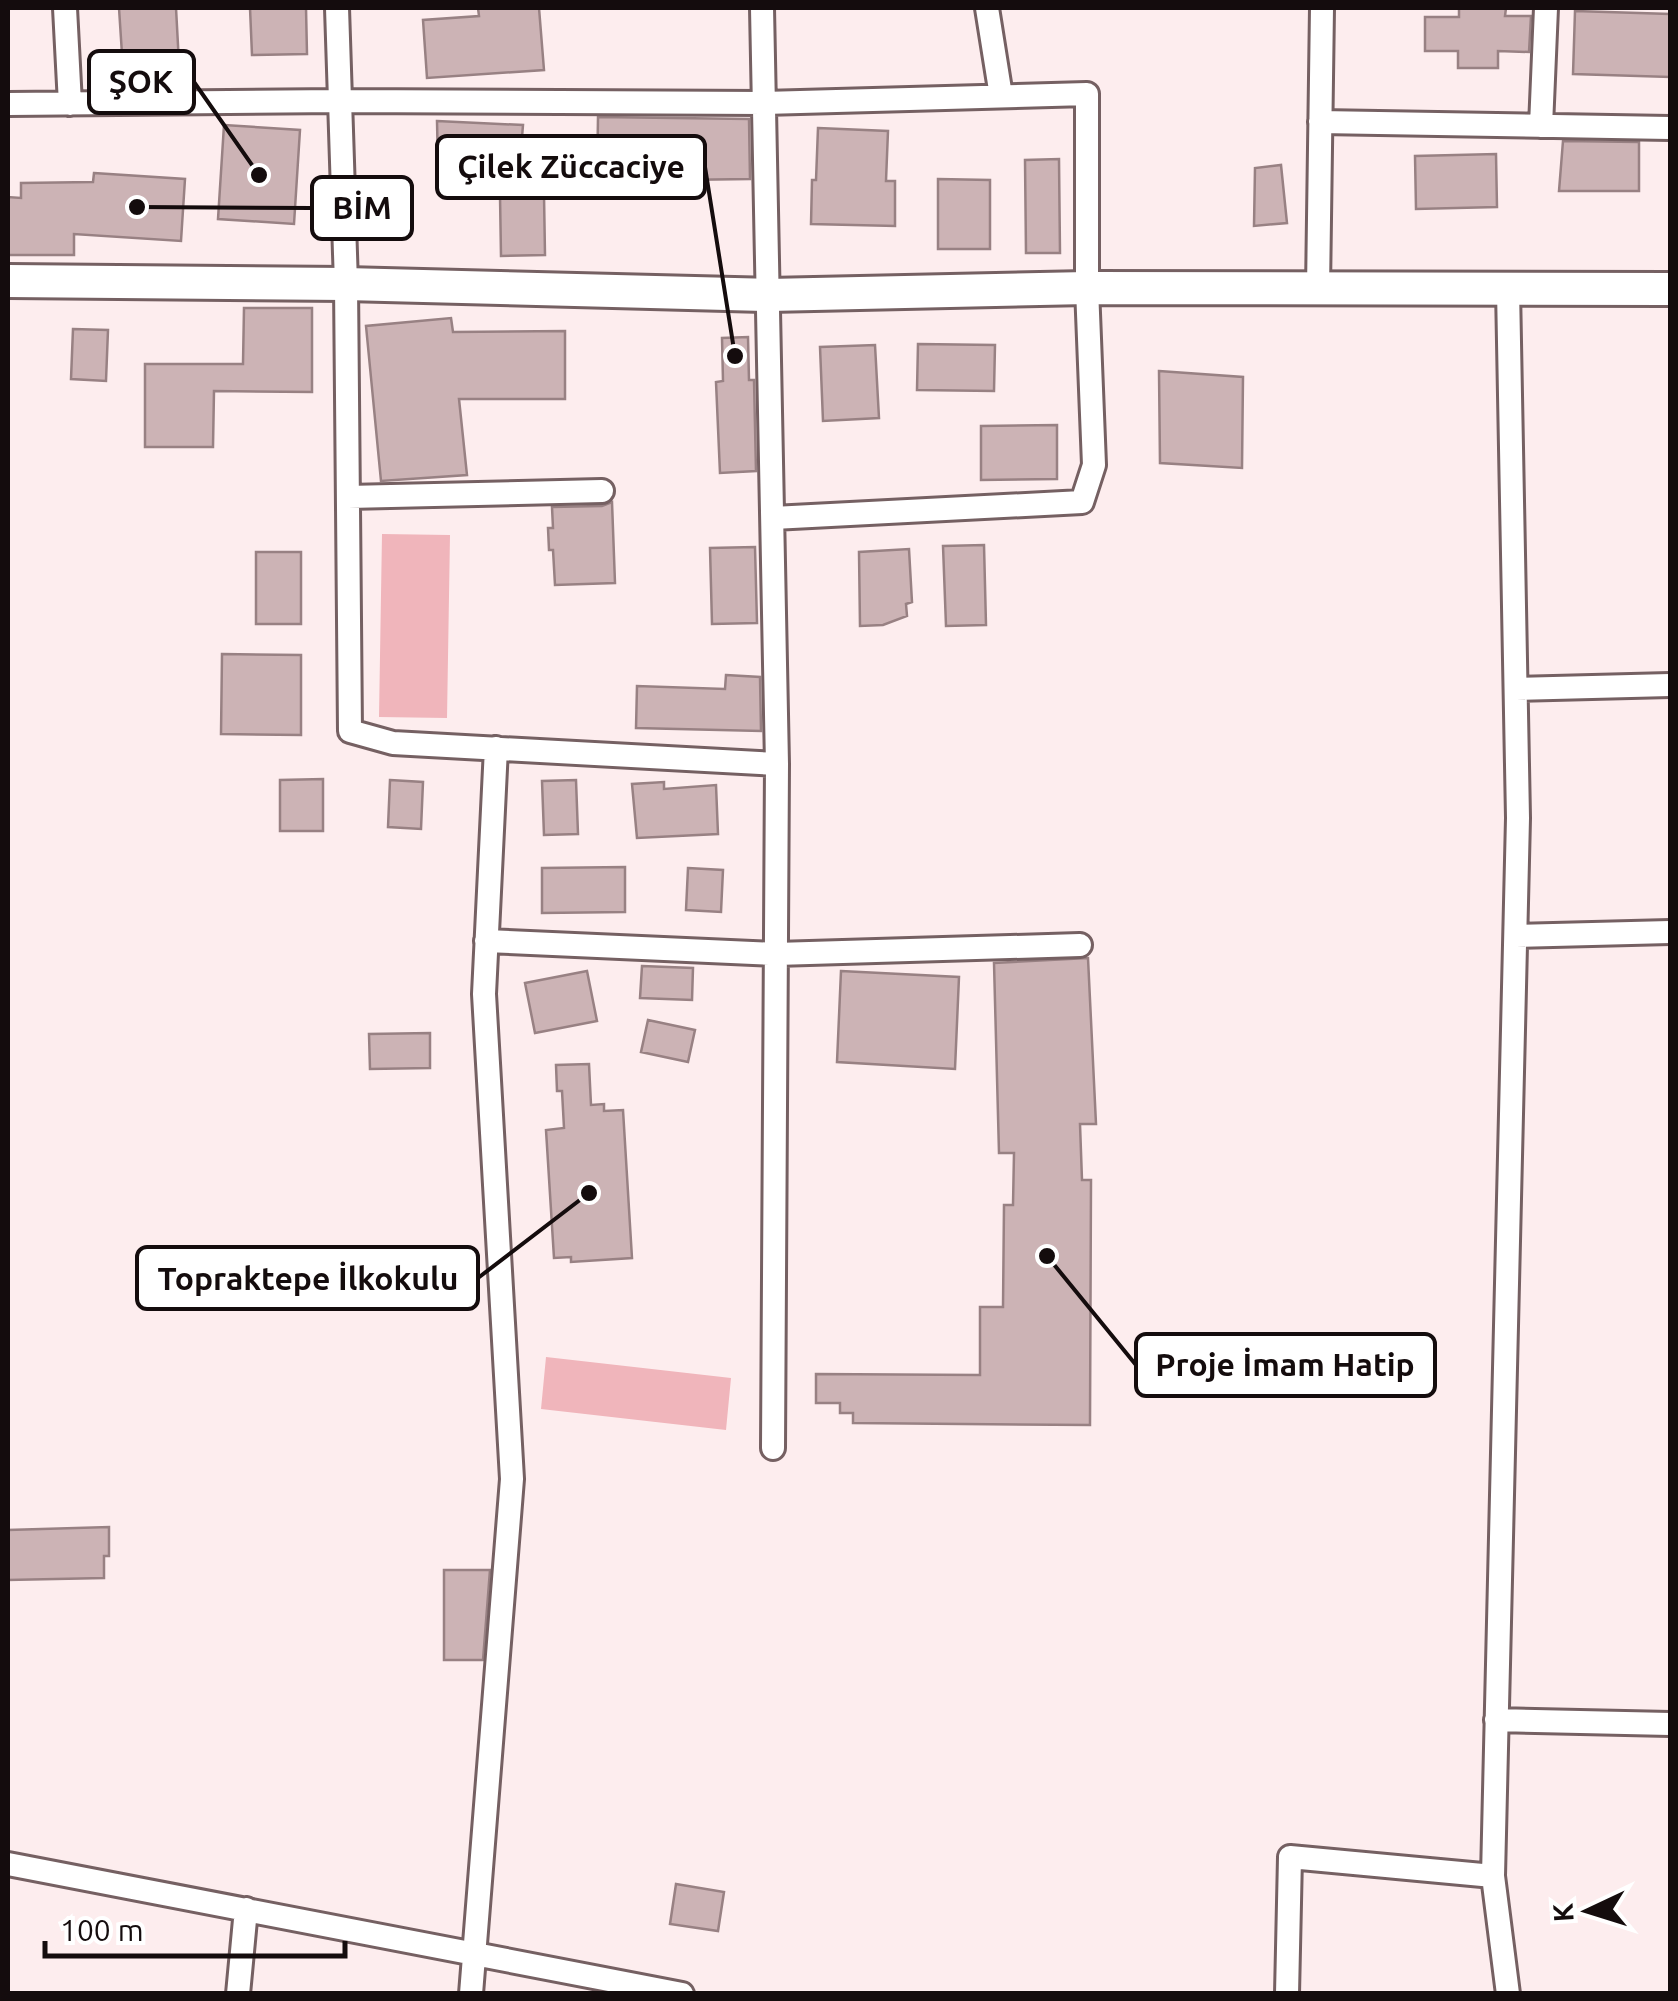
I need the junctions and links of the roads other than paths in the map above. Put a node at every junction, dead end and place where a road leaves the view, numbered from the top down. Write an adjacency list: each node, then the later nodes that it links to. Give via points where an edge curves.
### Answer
1 (65, 8): 11 (street)
2 (337, 8): 8 (street)
3 (762, 8): 9 (street)
4 (987, 8): 7 (street)
5 (1322, 8): 12 (street)
6 (1546, 8): 13 (street)
7 (1000, 96): 9 (street); 17 (street, via 1086,94)
8 (340, 100): 9 (street); 11 (street); 16 (street)
9 (764, 103): 21 (street)
10 (8, 104): 11 (street)
11 (70, 104)
12 (1320, 122): 13 (street); 18 (street)
13 (1541, 126): 14 (street)
14 (1670, 128)
15 (8, 281): 16 (main road)
16 (346, 284): 21 (main road); 23 (street)
17 (1088, 288): 18 (main road); 21 (main road); 24 (street, via 1094,464 1082,502)
18 (1318, 289): 19 (main road)
19 (1508, 289): 20 (main road); 26 (street)
20 (1670, 289)
21 (769, 295): 24 (street)
22 (602, 491): 23 (street)
23 (348, 497): 27 (street, via 350,731 393,743)
24 (773, 518): 28 (street)
25 (1670, 685): 26 (street)
26 (1516, 688): 30 (street)
27 (496, 748): 28 (street); 31 (street)
28 (777, 764): 33 (street)
29 (1670, 932): 30 (street)
30 (1516, 936): 35 (street)
31 (486, 941): 33 (street); 40 (street, via 512,1480)
32 (1080, 945): 33 (street)
33 (776, 954): 34 (street)
34 (773, 1448)
35 (1496, 1720): 36 (street); 38 (street)
36 (1670, 1724)
37 (8, 1864): 39 (street)
38 (1492, 1876): 44 (street, via 1290,1858); 45 (street)
39 (246, 1910): 40 (street); 41 (street)
40 (476, 1952): 42 (street); 43 (street)
41 (238, 1994)
42 (471, 1994)
43 (682, 1994)
44 (1287, 1994)
45 (1508, 1994)

